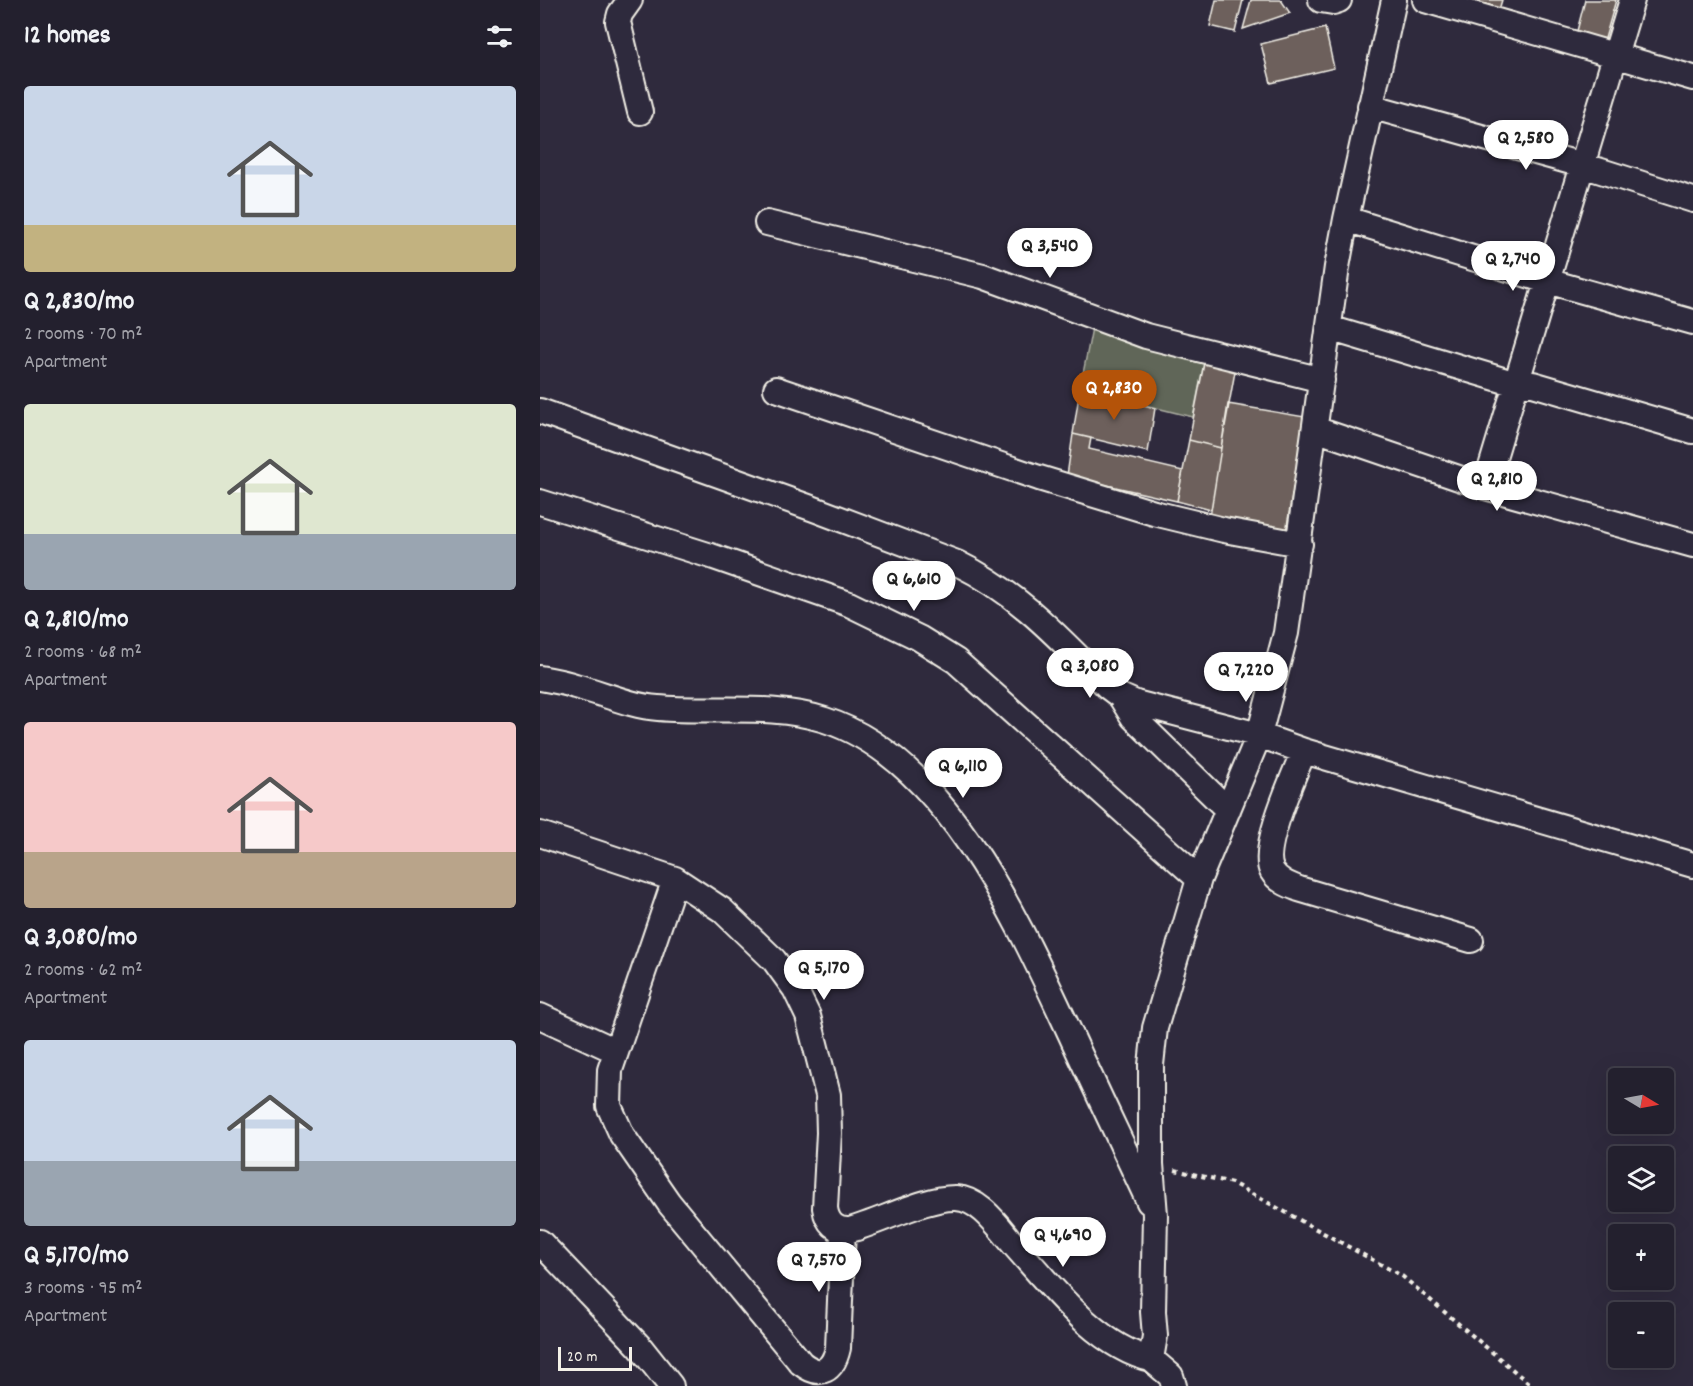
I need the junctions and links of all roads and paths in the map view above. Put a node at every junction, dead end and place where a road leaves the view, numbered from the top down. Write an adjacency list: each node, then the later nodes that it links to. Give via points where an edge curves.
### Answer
1 (1321, 0): 2 (street)
2 (1339, 0)
3 (1394, 0): 9 (street)
4 (1425, 0): 7 (street)
5 (1632, 0): 7 (street)
6 (632, 1): 10 (street, via 618,22)
7 (1616, 55): 8 (street); 11 (street)
8 (1693, 78)
9 (1370, 106): 11 (street); 13 (street)
10 (640, 112)
11 (1582, 165): 12 (street); 15 (street)
12 (1693, 200)
13 (1346, 219): 15 (street); 17 (street)
14 (767, 223): 18 (street, via 983,276 1146,336)
15 (1547, 281): 16 (street); 19 (street)
16 (1693, 322)
17 (1329, 328): 18 (street); 19 (street)
18 (1322, 380): 22 (street)
19 (1516, 384): 23 (street, via 1533,384); 24 (street)
20 (776, 388): 26 (street, via 1154,513)
21 (540, 411): 29 (street, via 957,562 1026,606)
22 (1315, 429): 24 (street); 26 (street)
23 (1693, 431)
24 (1485, 487): 27 (street)
25 (540, 502): 36 (street, via 849,604 919,638 956,661)
26 (1300, 544): 30 (street, via 1286,633)
27 (1693, 545)
28 (540, 678): 41 (street, via 656,708 748,709 825,720 880,747 909,772 934,796 996,886 1032,952)
29 (1120, 696): 30 (street, via 1151,708); 32 (street, via 1133,717)
30 (1259, 735): 31 (street); 32 (street)
31 (1304, 751): 34 (street); 37 (street, via 1270,841 1268,860 1272,872 1299,889)
32 (1228, 810): 36 (street)
33 (540, 834): 35 (street)
34 (1693, 865)
35 (675, 879): 39 (street); 42 (street, via 723,910 748,933 795,989 808,1016 828,1095 826,1215 832,1225)
36 (1198, 879): 40 (street, via 1155,1028)
37 (1471, 940)
38 (540, 1016): 39 (street)
39 (616, 1051): 42 (street, via 610,1070 609,1106 622,1135 669,1203 801,1363 818,1371 833,1364 838,1348)
40 (1151, 1164): 41 (street); 47 (path, via 1232,1183 1402,1276)
41 (1155, 1215): 44 (street, via 1155,1336)
42 (843, 1230): 44 (street, via 938,1200 959,1198 970,1202 990,1218 1090,1324 1119,1346)
43 (540, 1242): 45 (street, via 640,1347)
44 (1151, 1359): 46 (street, via 1171,1376)
45 (670, 1386)
46 (1174, 1386)
47 (1532, 1386)

